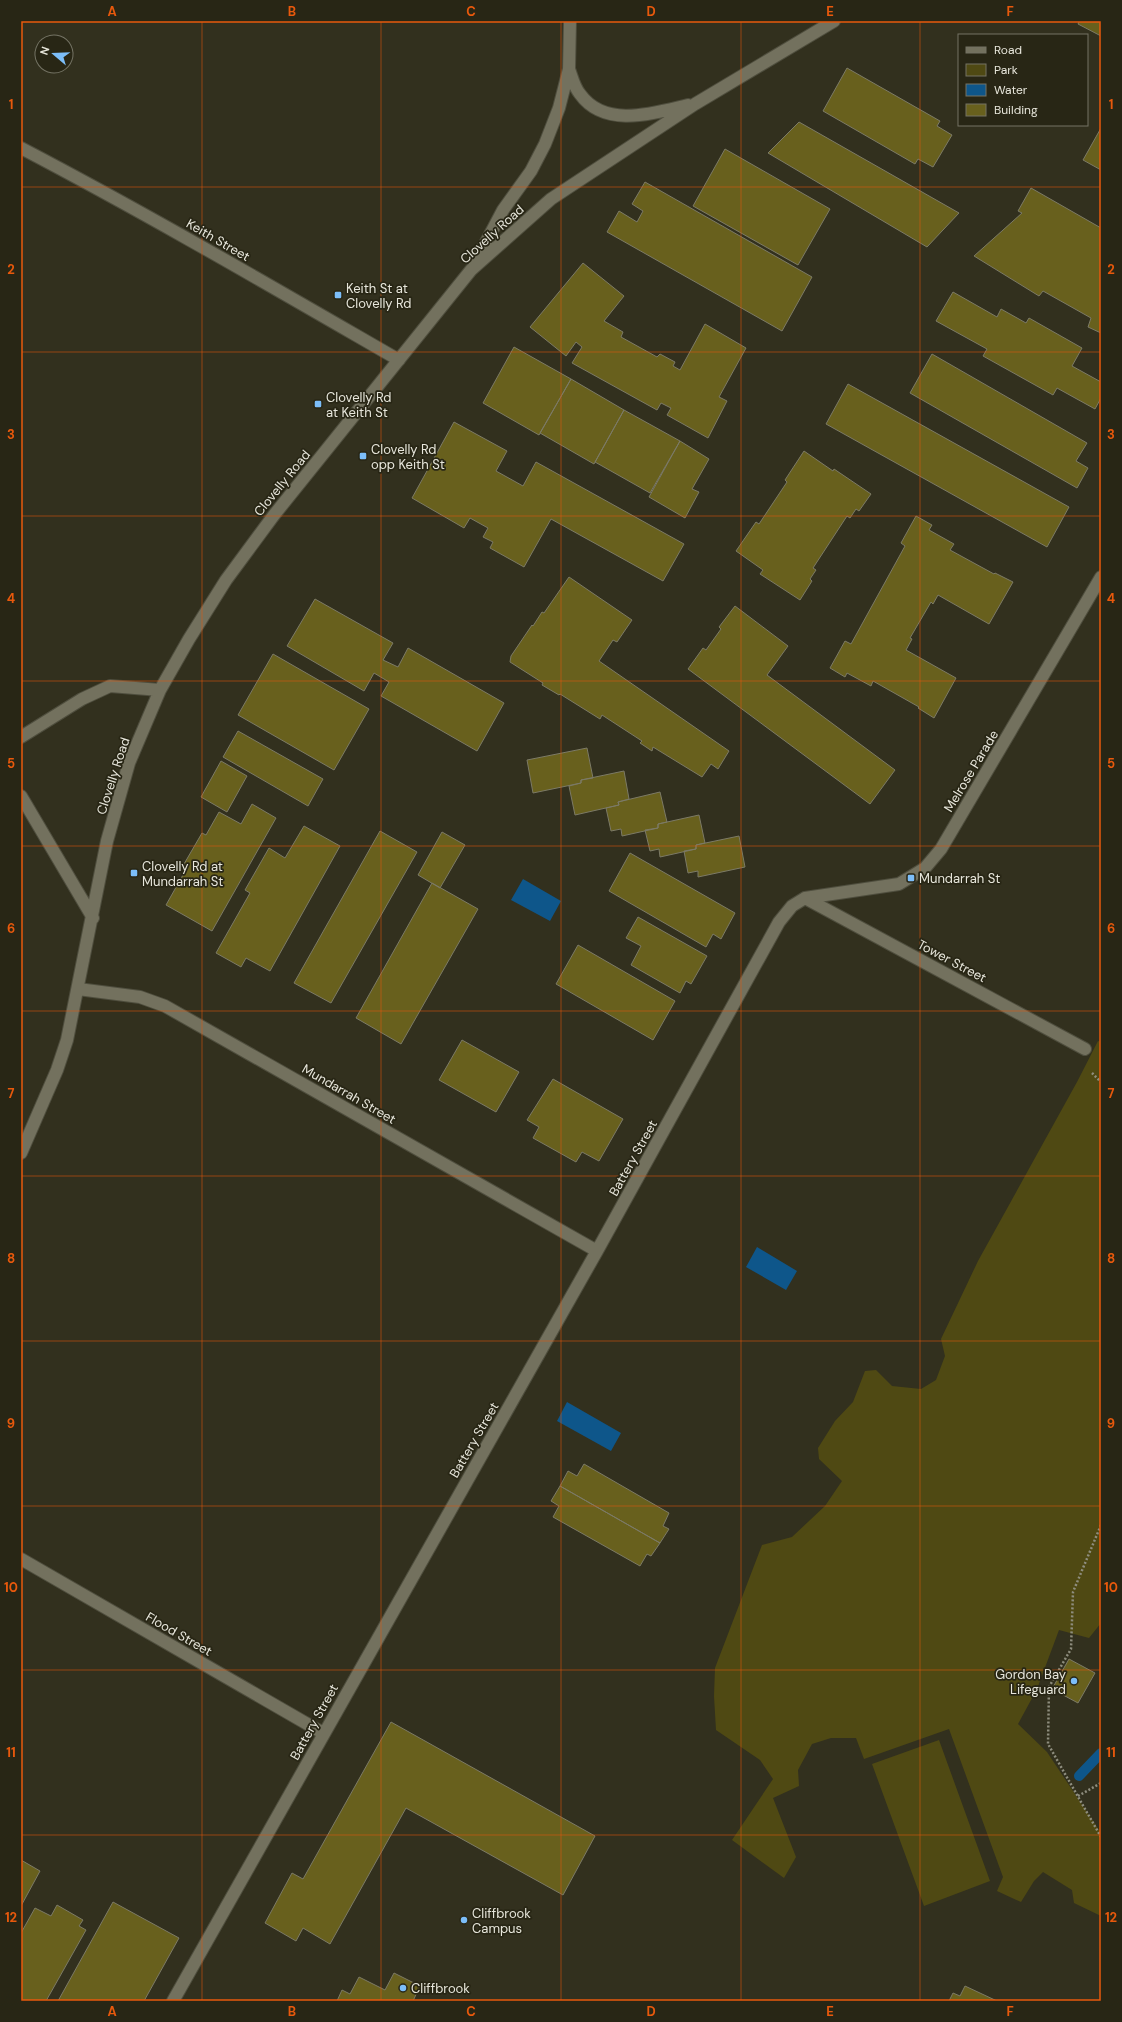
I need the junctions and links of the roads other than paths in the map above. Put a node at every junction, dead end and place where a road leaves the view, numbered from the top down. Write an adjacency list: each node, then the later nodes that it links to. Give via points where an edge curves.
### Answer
1 (570, 21): 3 (street)
2 (834, 21): 4 (street, Clovelly Road)
3 (569, 69): 4 (street, via 580,95 599,109 612,114 643,115); 6 (street, via 559,108 545,144 531,171 503,210)
4 (695, 104): 6 (street, Clovelly Road, via 552,199)
5 (21, 148): 7 (street, Keith Street, via 224,259)
6 (471, 270): 7 (street, Clovelly Road)
7 (399, 360): 9 (street, Clovelly Road, via 274,515 226,580)
8 (1101, 578): 12 (street, Melrose Parade, via 941,849 925,868 899,884)
9 (160, 690): 10 (street, via 110,686 82,699); 13 (street, Clovelly Road, via 129,763 107,841)
10 (21, 737)
11 (21, 796): 13 (street)
12 (805, 898): 15 (street, Tower Street); 17 (street, Battery Street, via 792,906 779,922)
13 (92, 918): 14 (street, Clovelly Road)
14 (78, 989): 16 (street, Clovelly Road, via 57,1070); 17 (street, Mundarrah Street, via 140,997 165,1006)
15 (1085, 1049)
16 (21, 1153)
17 (597, 1251): 19 (street, Battery Street)
18 (21, 1559): 19 (street, Flood Street)
19 (323, 1734): 20 (street, Battery Street)
20 (173, 2001)

